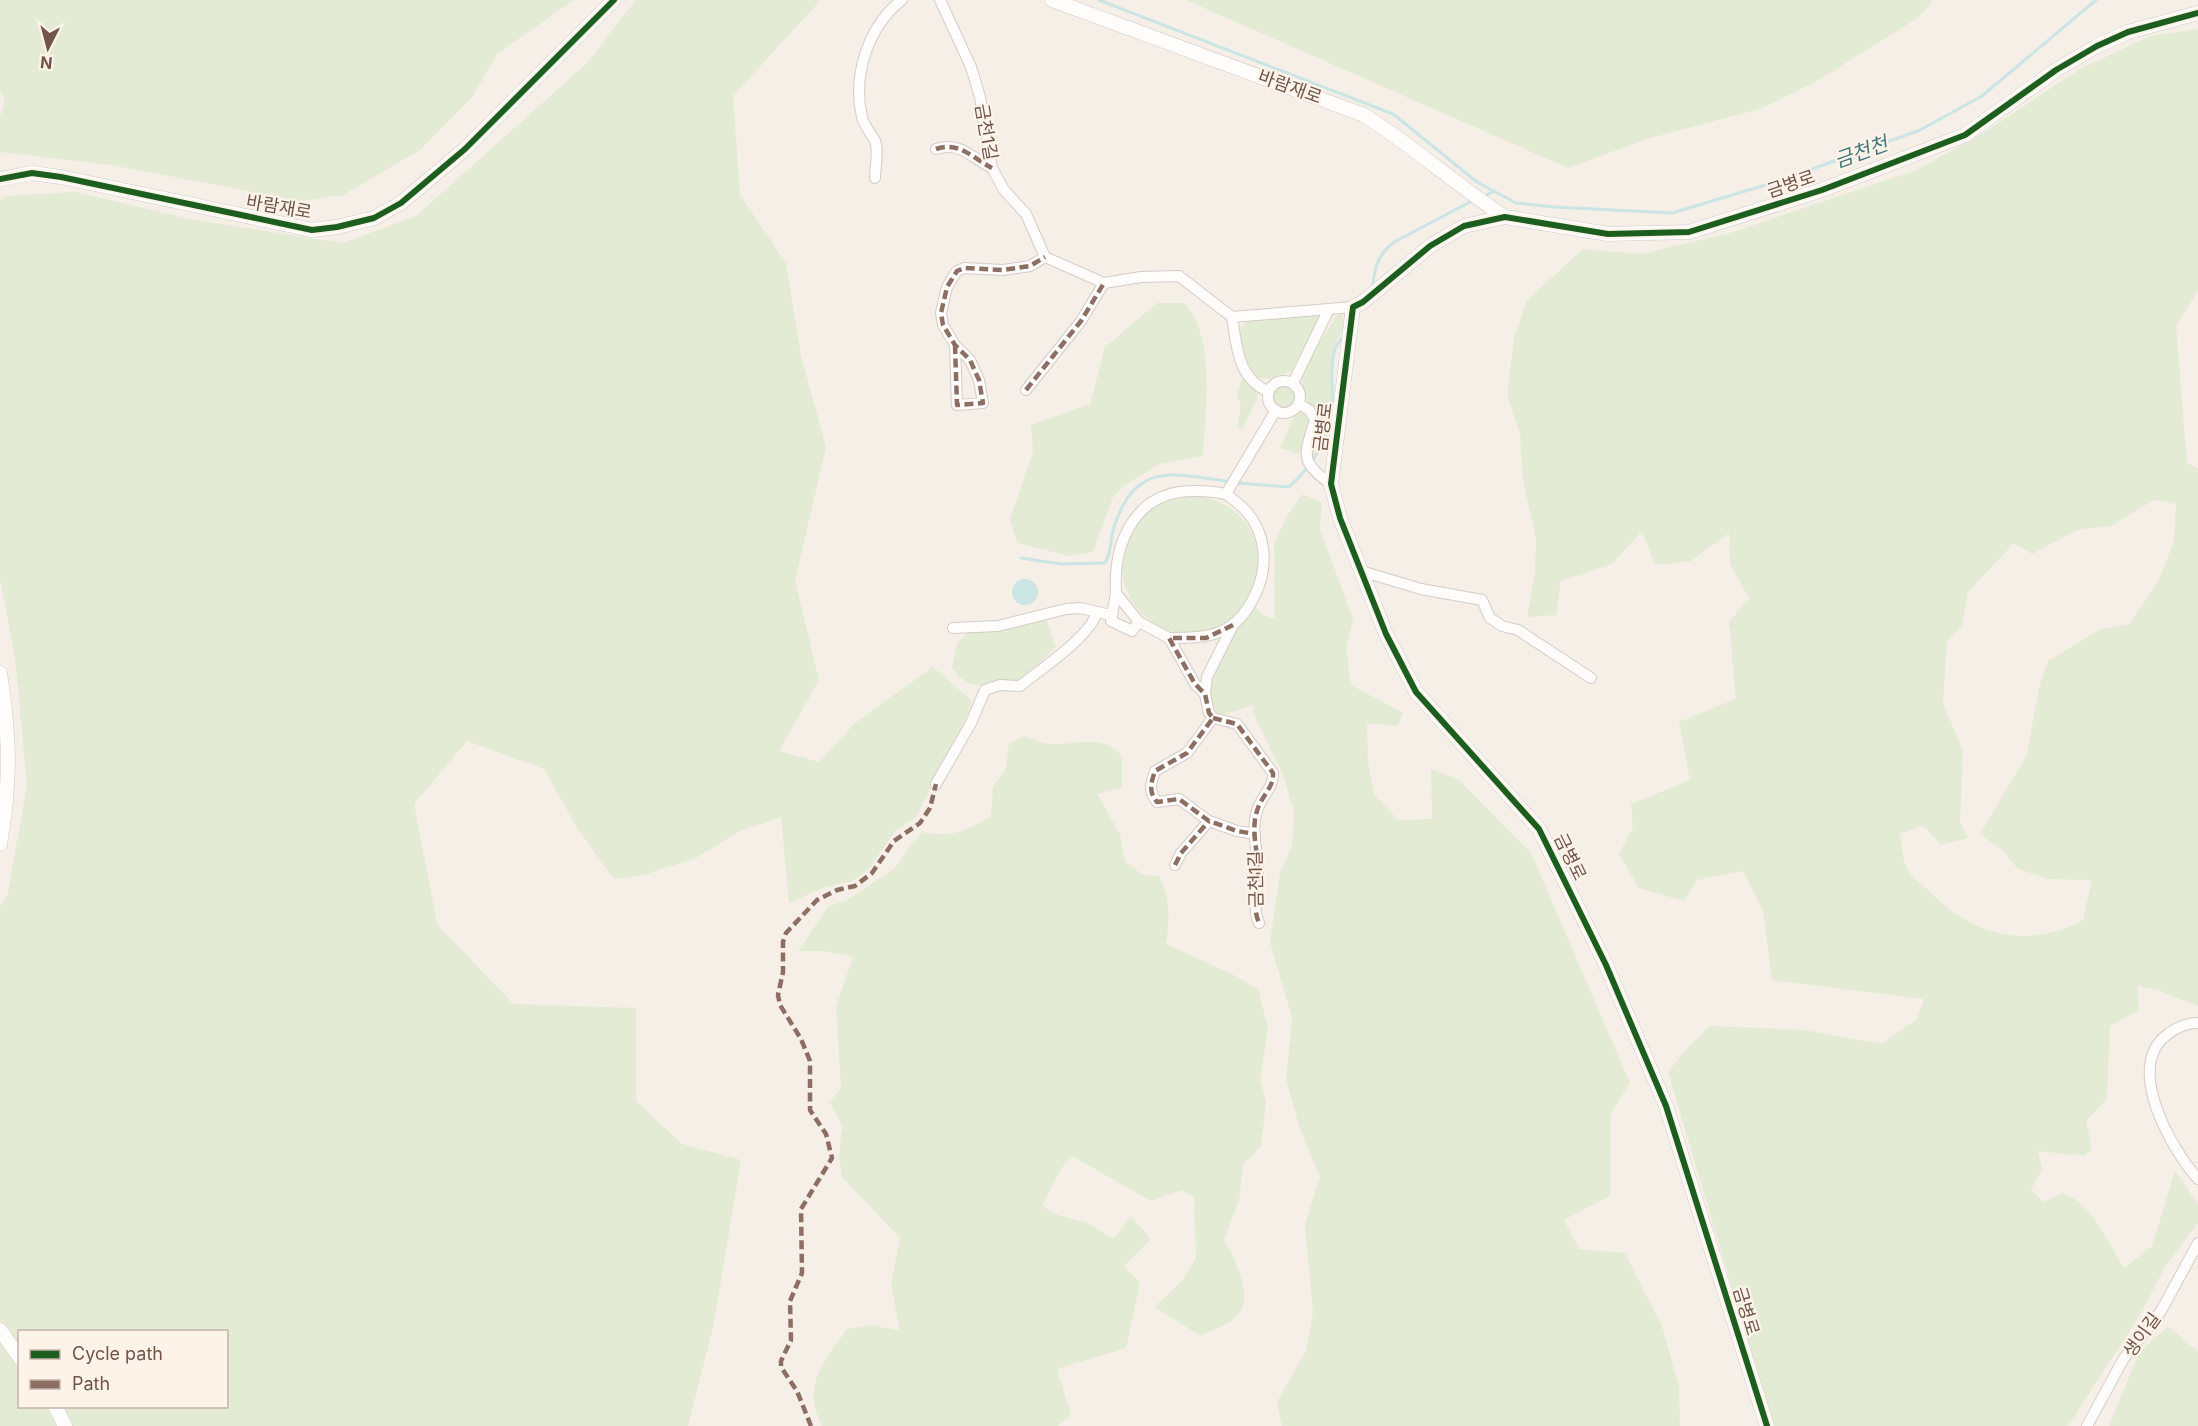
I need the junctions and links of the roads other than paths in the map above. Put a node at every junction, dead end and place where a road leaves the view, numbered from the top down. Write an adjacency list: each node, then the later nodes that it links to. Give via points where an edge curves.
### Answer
1 (614, 0): 9 (street, 바람재로, via 427,183 401,203 358,223 312,230 61,177 32,173)
2 (902, 0): 8 (street, via 884,18 869,42 860,81 862,116 877,143)
3 (940, 0): 7 (street, 금천1길, via 971,67)
4 (1052, 0): 10 (street, 바람재로, via 1364,115)
5 (2198, 13): 10 (street, 금병로, via 2128,32 2097,46 2056,70 1965,135 1712,227 1689,232 1608,234)
6 (936, 149): 7 (street, via 946,145 964,149)
7 (992, 168): 11 (street, 금천1길, via 1004,190 1026,214)
8 (874, 178)
9 (0, 179)
10 (1505, 217): 13 (street, 금병로, via 1450,232)
11 (1045, 257): 12 (street); 16 (street, via 1030,266 957,271 947,287 941,313)
12 (1104, 283): 15 (street, via 1179,276); 18 (street, via 1082,321)
13 (1358, 304): 14 (street); 22 (street, 금병로)
14 (1329, 309): 15 (street); 17 (street)
15 (1232, 317): 19 (street, via 1240,366 1258,387)
16 (955, 345): 16 (street, via 957,405 983,404 980,380 970,360)
17 (1293, 383): 19 (street, via 1279,382); 20 (street, via 1299,390)
18 (1026, 390)
19 (1269, 392): 21 (street)
20 (1299, 404): 21 (street, via 1286,412); 22 (street, via 1315,420 1305,449 1310,466)
21 (1276, 410): 23 (street)
22 (1332, 484): 24 (street, 금병로, via 1340,518)
23 (1228, 491): 25 (street, via 1171,493 1146,506 1125,534 1116,569); 29 (street, via 1257,525 1264,550 1258,589 1248,611)
24 (1361, 571): 33 (street, via 1421,590 1476,599 1490,618 1518,630); 49 (street, 금병로, via 1386,634 1416,692 1539,829 1606,965 1666,1106)
25 (1116, 593): 27 (street); 28 (street)
26 (1097, 612): 27 (street); 30 (street, via 1066,609 998,626); 36 (street, via 1095,622 1020,686 1000,685 985,690)
27 (1112, 615): 28 (street, via 1111,621 1117,626 1132,631)
28 (1139, 622): 31 (street)
29 (1233, 625): 31 (street, via 1206,638); 34 (street, via 1207,677)
30 (953, 628)
31 (1169, 638): 34 (street)
32 (0, 673): 39 (street, via 10,756)
33 (1591, 678)
34 (1205, 694): 35 (street)
35 (1212, 718): 37 (street, 금천1길, via 1187,753 1155,771 1150,784 1157,802 1179,799); 38 (street, 금천1길, via 1237,724 1273,773 1271,787 1257,808)
36 (936, 784)
37 (1209, 821): 38 (street, 금천1길); 40 (street)
38 (1255, 834): 41 (street, 금천1길, via 1255,914)
39 (0, 844)
40 (1175, 865)
41 (1259, 923)
42 (2198, 1023): 43 (street, via 2182,1025 2164,1036 2154,1052 2150,1073 2152,1091 2170,1142)
43 (2198, 1179)
44 (2198, 1244): 50 (street, 생이길, via 2161,1311 2124,1358)
45 (0, 1330): 46 (street)
46 (18, 1355)
47 (56, 1408): 48 (street)
48 (65, 1426)
49 (1767, 1426)
50 (2086, 1426)

